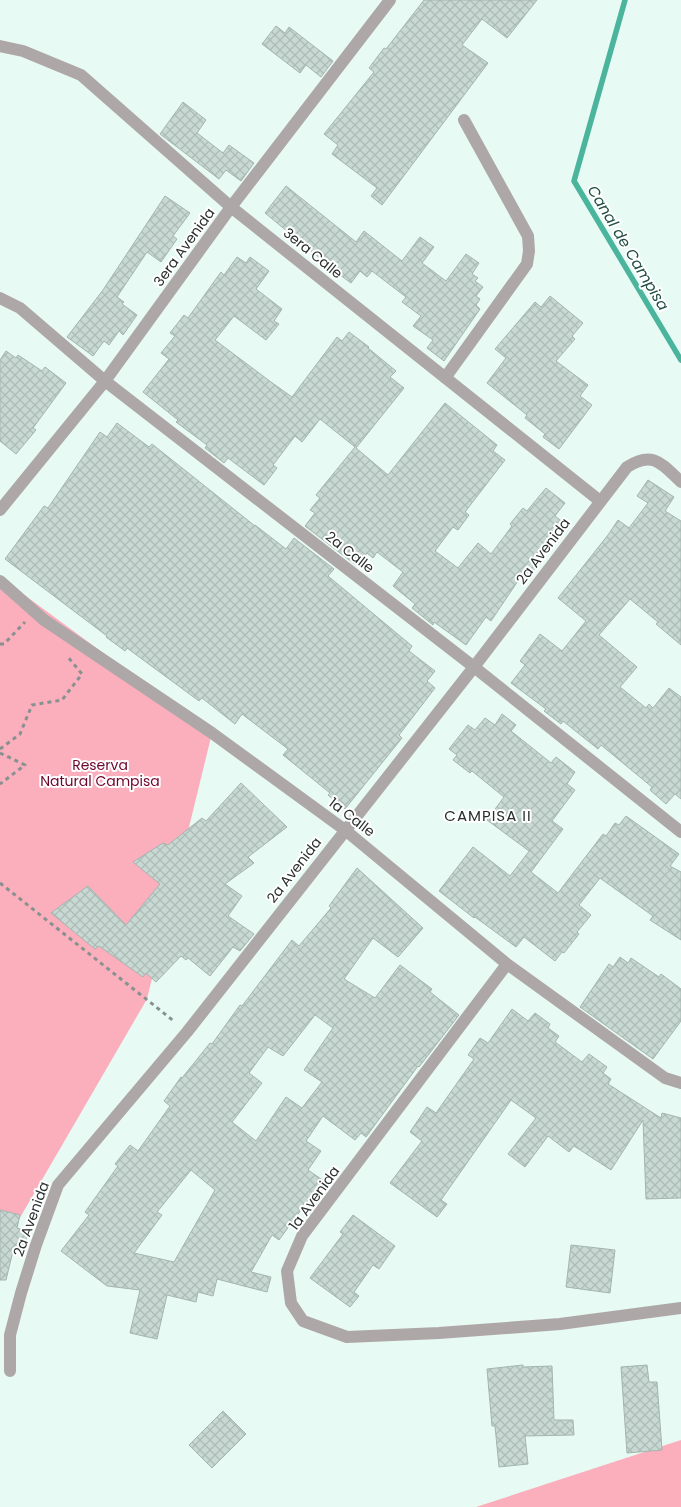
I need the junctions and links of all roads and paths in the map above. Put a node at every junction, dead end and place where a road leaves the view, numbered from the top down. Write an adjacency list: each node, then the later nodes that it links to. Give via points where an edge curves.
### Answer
1 (390, 0): 4 (street, 3era Avenida)
2 (0, 46): 4 (street, 3era Calle, via 23,51 81,75)
3 (464, 120): 6 (street, via 528,236 529,251 527,264)
4 (231, 207): 6 (street, 3era Calle); 7 (street, 3era Avenida)
5 (0, 298): 7 (street, 2a Calle, via 20,308)
6 (445, 378): 9 (street, 3era Calle)
7 (105, 381): 10 (street, 3era Avenida); 15 (street, 2a Calle)
8 (681, 482): 9 (street, 2a Avenida, via 662,464 639,459 627,467)
9 (600, 501): 15 (street, 2a Avenida)
10 (0, 510)
11 (0, 581): 12 (street, 1a Calle)
12 (35, 612): 13 (path, via 4,644); 19 (street, 1a Calle, via 212,733)
13 (0, 644)
14 (66, 654): 16 (path, via 82,674 62,700 32,705 20,734)
15 (474, 667): 19 (street, 2a Avenida); 20 (street, 2a Calle)
16 (0, 749)
17 (0, 753): 18 (path, via 25,765)
18 (0, 784)
19 (345, 830): 22 (street, 1a Calle); 23 (street, 2a Avenida)
20 (681, 832)
21 (0, 883): 23 (path)
22 (507, 964): 24 (street, 1a Calle, via 665,1078); 25 (street, 1a Avenida, via 302,1236 287,1271 290,1303 302,1321 347,1337 560,1324)
23 (187, 1032): 26 (street, 2a Avenida, via 58,1185 14,1318 10,1335)
24 (681, 1083)
25 (681, 1308)
26 (10, 1371)

